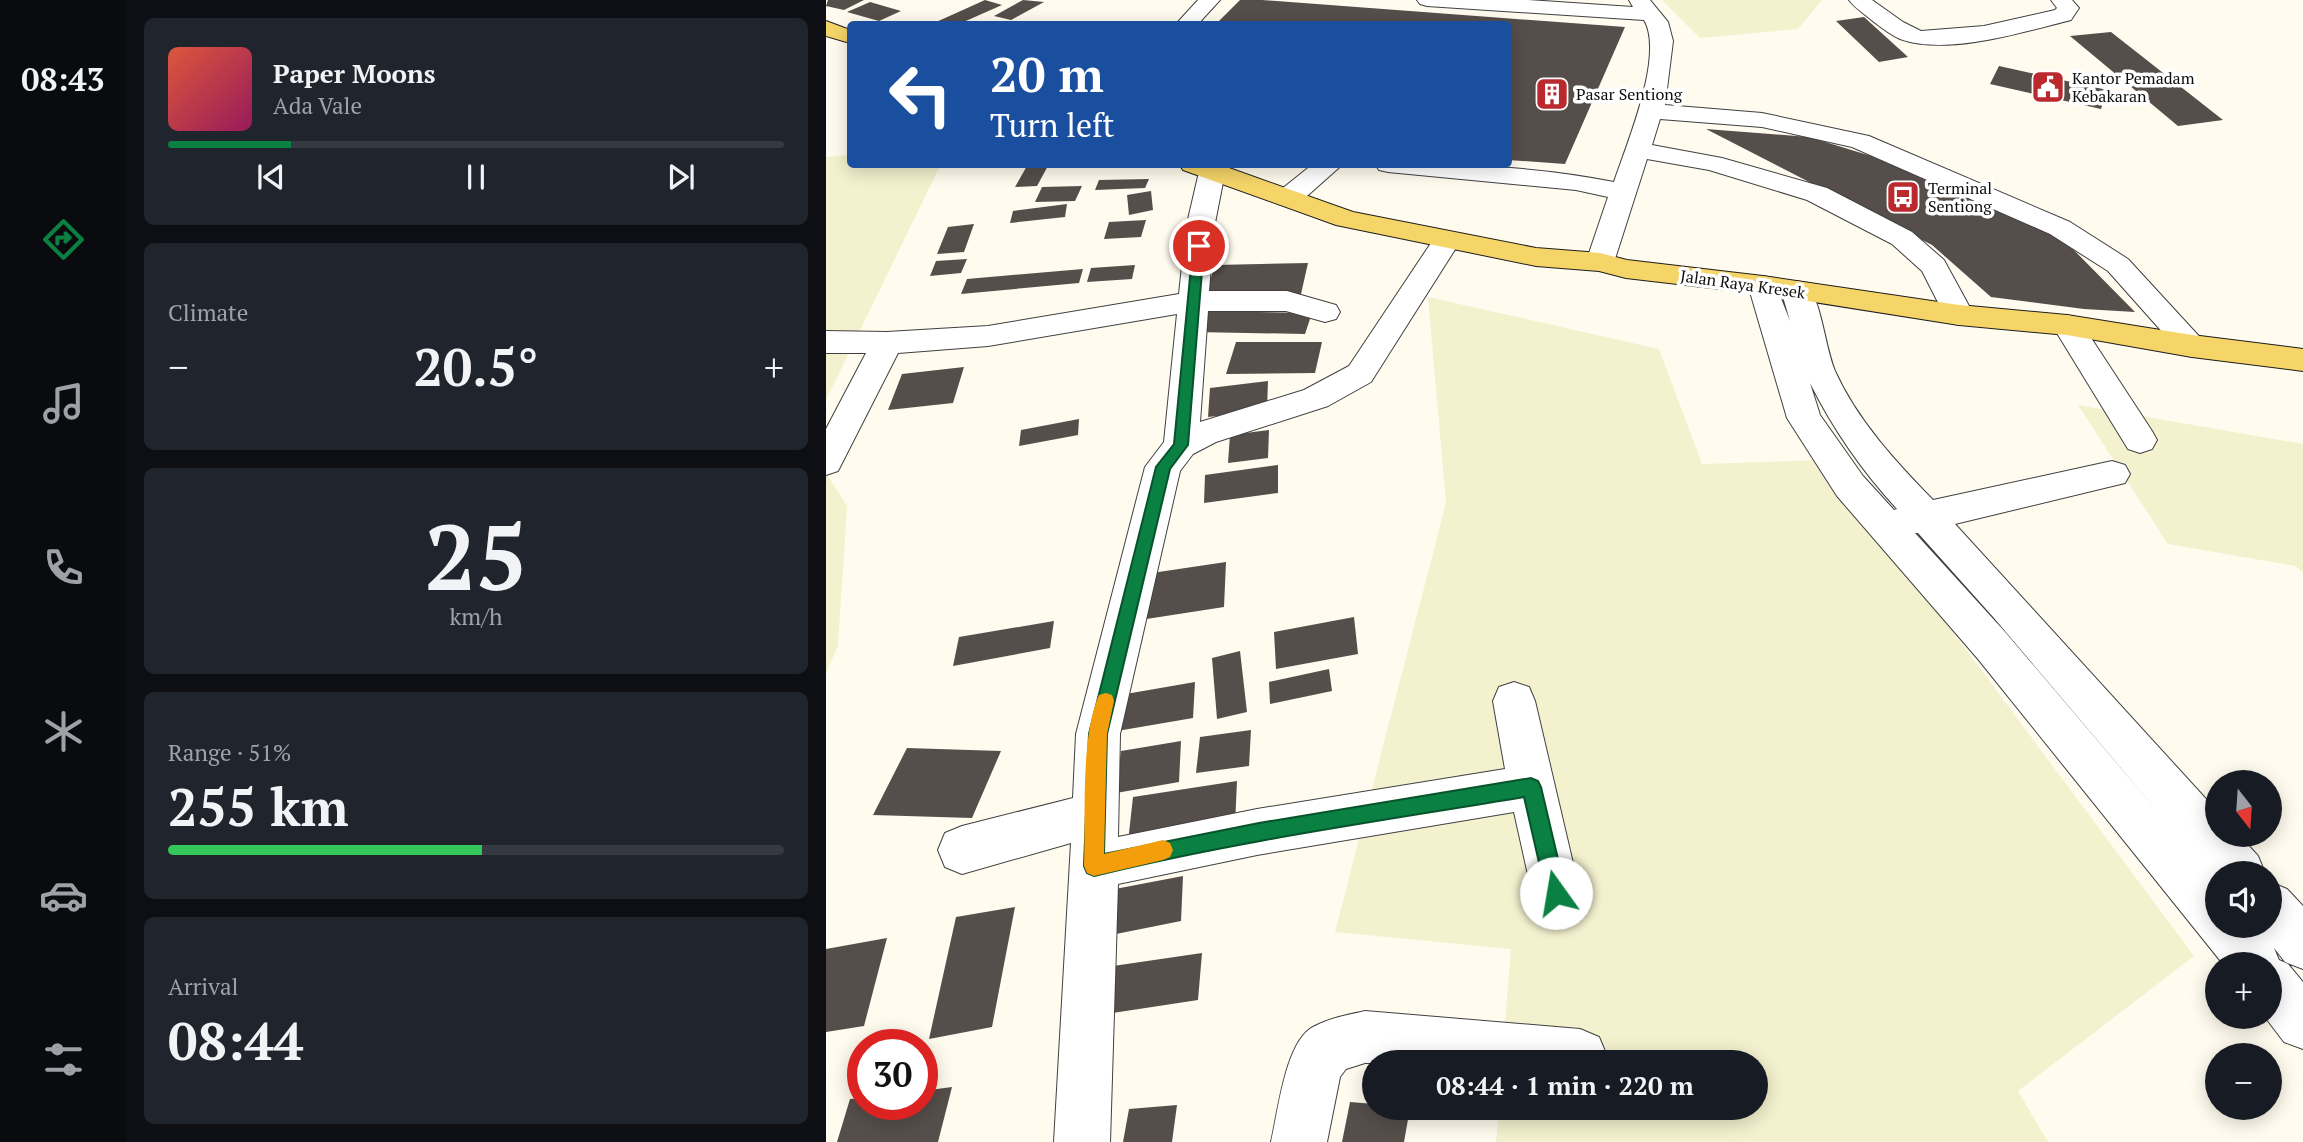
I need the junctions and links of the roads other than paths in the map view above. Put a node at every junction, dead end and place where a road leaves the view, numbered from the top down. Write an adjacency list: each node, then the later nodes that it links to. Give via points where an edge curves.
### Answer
1 (1210, 0): 6 (street)
2 (1427, 0): 5 (street)
3 (1859, 0): 4 (street, via 1910,36 1934,38 2063,15 2068,8)
4 (2061, 0)
5 (1645, 7): 9 (street, via 1657,22 1662,41)
6 (1189, 21)
7 (826, 28): 8 (main road)
8 (847, 36)
9 (1650, 111): 10 (street); 25 (street, via 1762,120 1860,141 1958,183 2060,228 2118,265)
10 (1637, 150): 14 (street); 21 (street, via 1713,163 1817,194 1902,238 1934,266)
11 (1202, 168): 15 (main road, Jalan Raya Kresek); 19 (street)
12 (1325, 168): 15 (street)
13 (1430, 168): 14 (street, via 1576,182)
14 (1624, 192): 17 (street)
15 (1288, 198): 16 (main road, Jalan Raya Kresek, via 1346,219)
16 (1447, 240): 17 (main road, Jalan Raya Kresek, via 1536,257); 28 (street, via 1360,374 1316,398 1204,433)
17 (1600, 262): 18 (main road, Jalan Raya Kresek)
18 (1780, 288): 21 (main road, Jalan Raya Kresek); 31 (street, via 1844,417); 32 (street, via 1804,418 1850,486)
19 (1194, 301): 20 (street, via 1287,301); 24 (street, via 988,336); 28 (street)
20 (1325, 312)
21 (1959, 314): 22 (main road, Jalan Raya Kresek)
22 (2067, 325): 25 (main road, Jalan Raya Kresek); 27 (street)
23 (826, 342): 24 (street)
24 (887, 343): 29 (street)
25 (2192, 346): 26 (main road, Jalan Raya Kresek)
26 (2303, 360)
27 (2140, 440)
28 (1181, 445): 35 (street, via 1163,467 1101,720)
29 (826, 462)
30 (2112, 474): 31 (street)
31 (1924, 516): 32 (street); 37 (street)
32 (1886, 527): 40 (street, via 1992,646)
33 (1514, 701): 34 (street)
34 (1531, 787): 38 (street, via 1259,832); 39 (street)
35 (1094, 815): 36 (street); 38 (street)
36 (961, 850)
37 (2230, 861)
38 (1094, 866): 48 (street)
39 (1556, 893)
40 (2205, 904)
41 (2282, 920): 43 (street)
42 (2233, 938): 44 (street)
43 (2303, 944)
44 (2245, 952)
45 (2282, 997): 46 (street)
46 (2303, 1023)
47 (1512, 1050): 49 (street, via 1365,1037 1329,1047 1315,1066)
48 (1082, 1142)
49 (1299, 1142)

